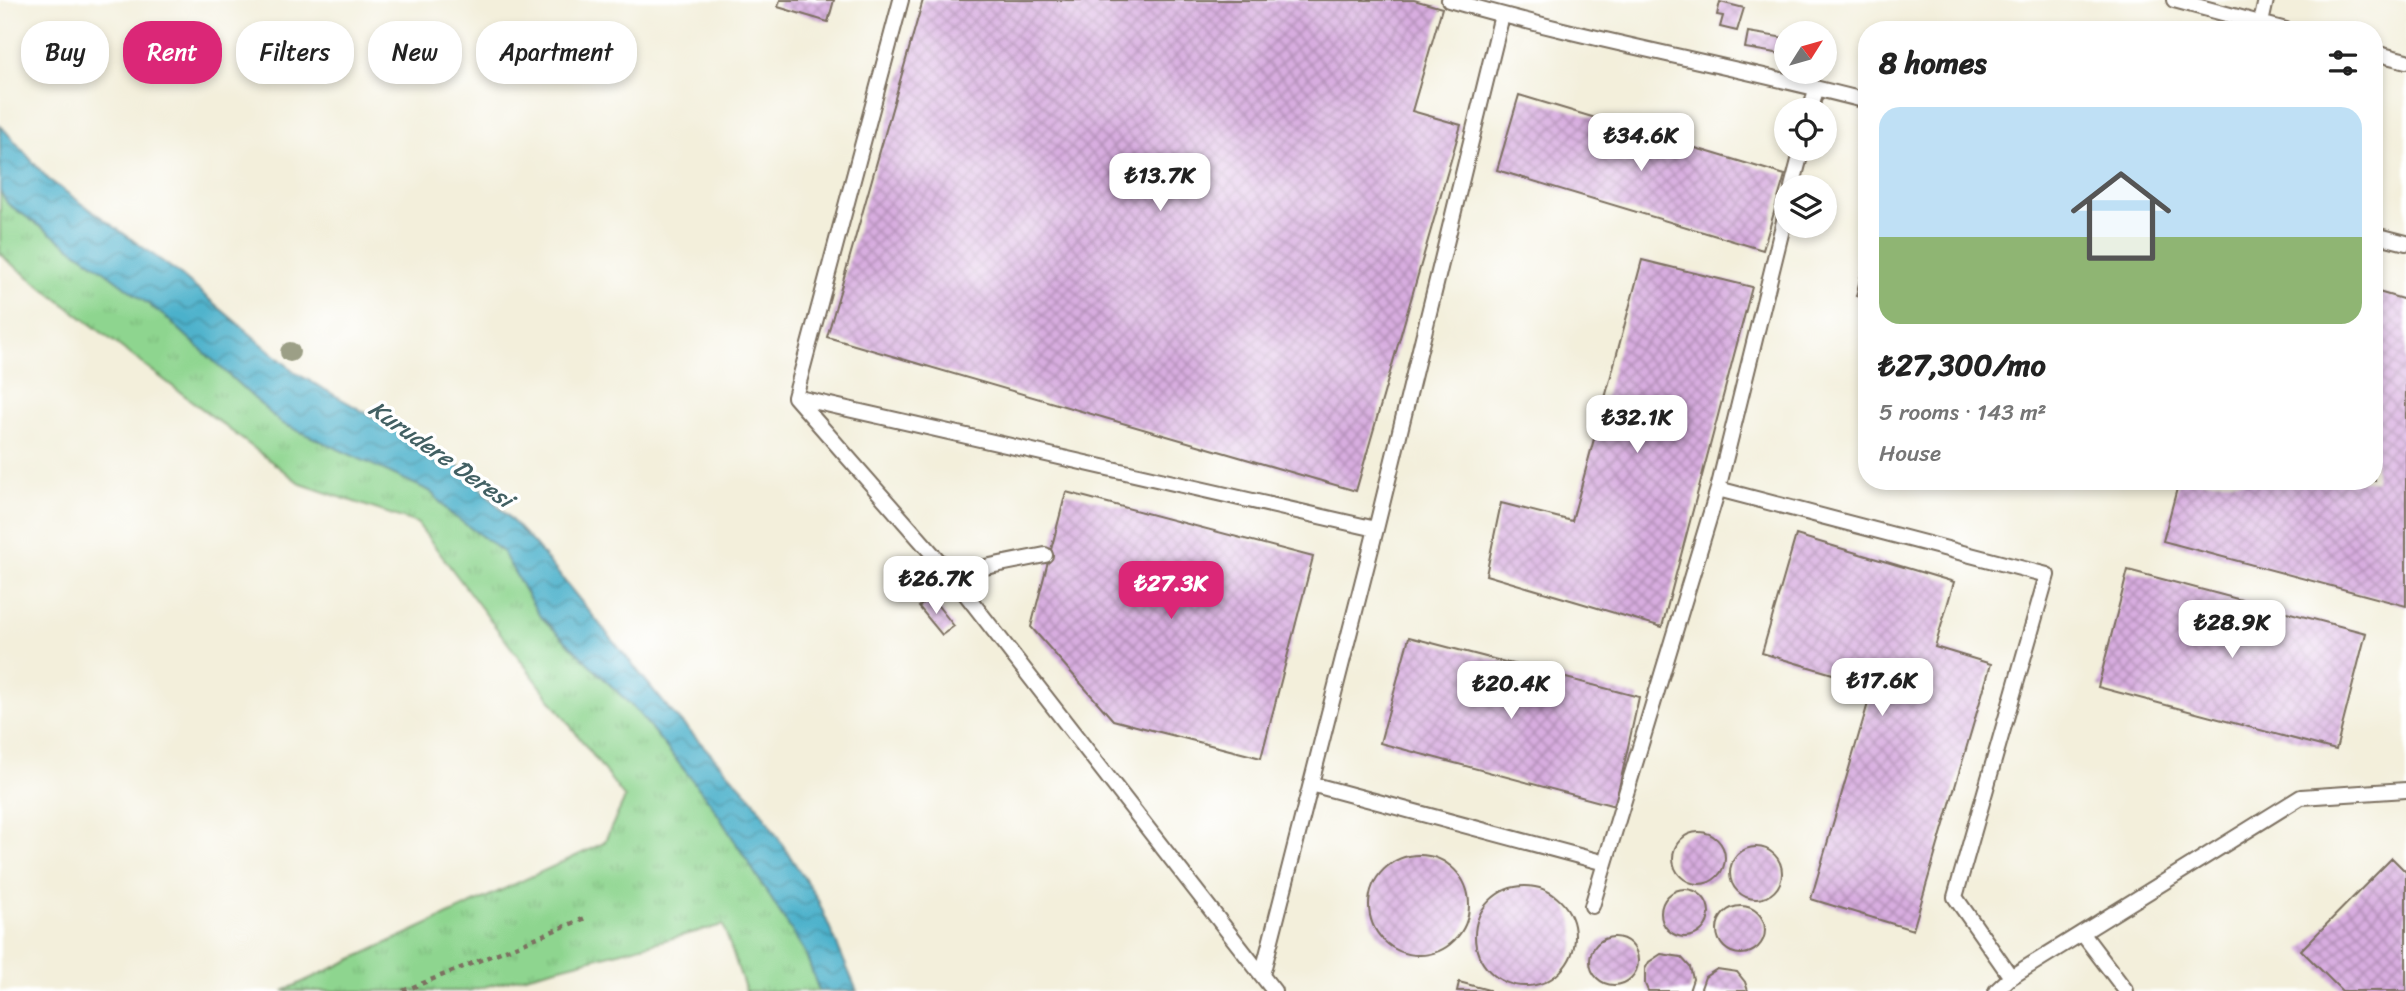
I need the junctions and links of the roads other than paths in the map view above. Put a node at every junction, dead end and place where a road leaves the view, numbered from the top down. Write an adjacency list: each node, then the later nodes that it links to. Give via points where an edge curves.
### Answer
1 (901, 0): 16 (lane)
2 (1449, 0): 5 (lane)
3 (2174, 0): 6 (lane)
4 (2266, 0): 7 (lane)
5 (1502, 15): 10 (lane); 18 (lane)
6 (2253, 21)
7 (2261, 21)
8 (2383, 55): 9 (lane)
9 (2406, 61)
10 (1816, 88): 11 (lane); 12 (lane)
11 (1814, 98)
12 (1858, 100)
13 (2383, 237): 15 (lane)
14 (1780, 238): 17 (lane)
15 (2406, 243)
16 (795, 397): 18 (lane); 20 (lane)
17 (1718, 489): 23 (lane); 27 (lane, via 2047,575 1955,897)
18 (1376, 529): 21 (lane)
19 (1045, 555): 20 (lane)
20 (950, 575): 26 (lane)
21 (1311, 784): 23 (lane); 26 (lane)
22 (2406, 790): 25 (lane, via 2301,797)
23 (1605, 863): 24 (lane)
24 (1592, 906)
25 (2082, 933): 27 (lane); 30 (lane)
26 (1262, 975): 28 (lane)
27 (2011, 977): 29 (lane)
28 (1274, 991)
29 (1996, 991)
30 (2126, 991)

